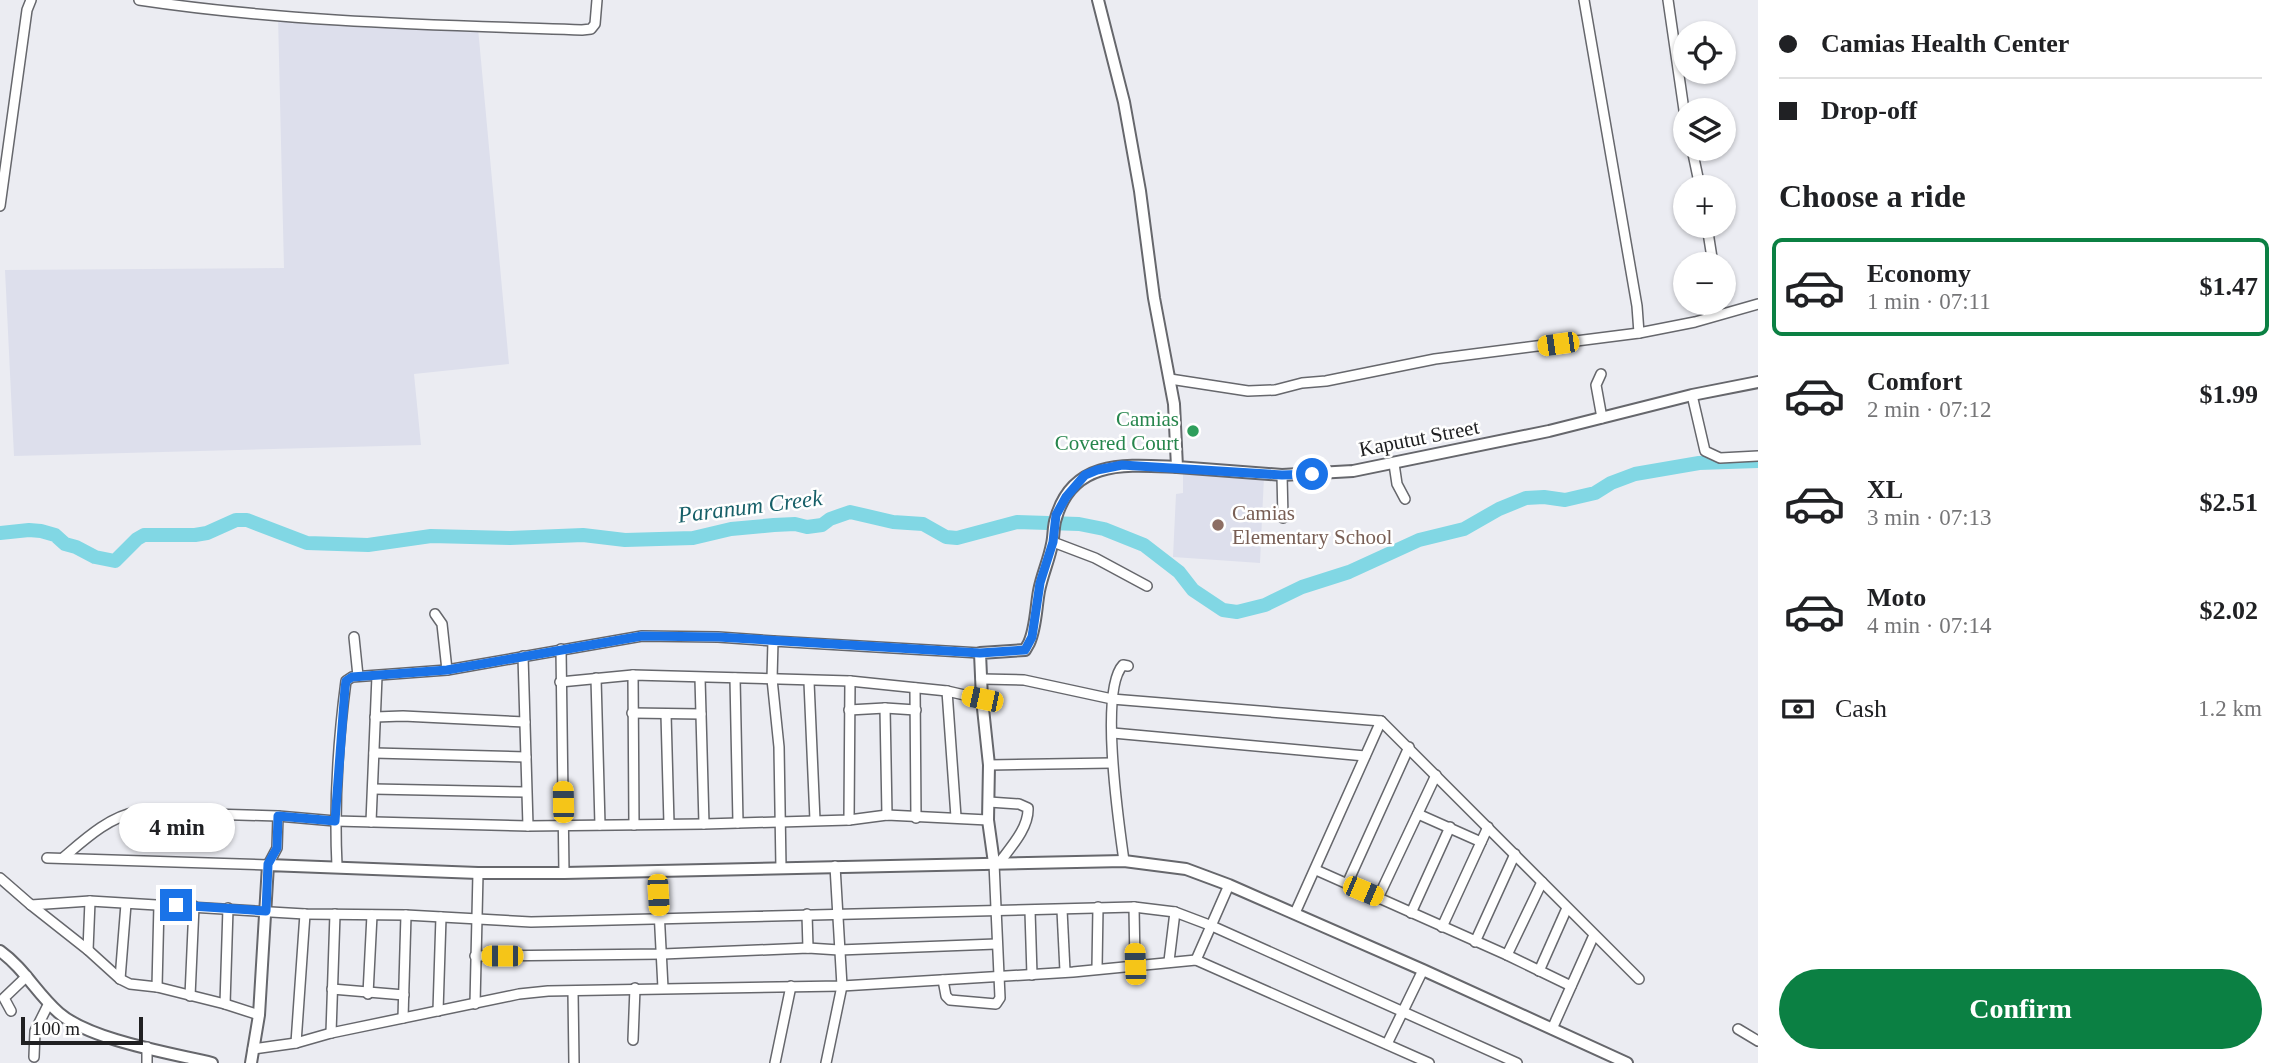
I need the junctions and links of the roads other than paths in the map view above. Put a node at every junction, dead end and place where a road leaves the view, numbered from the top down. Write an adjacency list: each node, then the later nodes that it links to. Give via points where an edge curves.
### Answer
1 (31, 0): 8 (street)
2 (139, 0): 3 (street, via 194,9 373,22 582,30 595,24)
3 (597, 0)
4 (1098, 0): 14 (street, via 1124,102)
5 (1584, 0): 12 (street)
6 (1668, 0): 7 (street)
7 (1682, 98)
8 (0, 206)
9 (1758, 304): 10 (street)
10 (1736, 306)
11 (1708, 315): 12 (street, via 1695,322)
12 (1639, 332): 14 (street, via 1434,359 1275,390 1248,391)
13 (1601, 373): 17 (street, via 1596,385)
14 (1170, 379): 20 (street)
15 (1758, 382): 16 (street, Kaputut Street)
16 (1692, 395): 17 (street, Kaputut Street); 18 (street, via 1705,452 1720,458)
17 (1602, 418): 19 (street, Kaputut Street)
18 (1758, 456)
19 (1394, 464): 21 (street, Kaputut Street); 22 (street)
20 (1177, 467): 21 (street, Kaputut Street); 24 (street, Kaputut Street, via 1122,465 1085,475 1056,515)
21 (1282, 475): 23 (street)
22 (1405, 499)
23 (1283, 518)
24 (1053, 537): 25 (street); 30 (street, via 1025,650)
25 (1147, 586)
26 (435, 614): 33 (street, via 442,624)
27 (354, 637): 34 (street)
28 (773, 641): 29 (street, via 642,636); 30 (street); 40 (street)
29 (561, 649): 31 (street); 43 (street)
30 (980, 653): 41 (street)
31 (523, 656): 33 (street); 57 (street)
32 (1128, 666): 48 (street, via 1119,670)
33 (447, 670): 35 (street)
34 (358, 676): 35 (street); 78 (street, via 346,681)
35 (377, 676): 55 (street)
36 (633, 676): 37 (street); 38 (street); 52 (street)
37 (596, 678): 43 (street); 84 (street)
38 (699, 678): 39 (street); 54 (street)
39 (735, 678): 40 (street); 80 (street)
40 (772, 679): 44 (street); 74 (street)
41 (981, 679): 47 (street); 48 (street, via 1024,680)
42 (850, 681): 44 (street); 45 (street); 50 (street)
43 (560, 682): 83 (street)
44 (809, 682): 75 (street)
45 (915, 688): 46 (street); 51 (street)
46 (947, 691): 47 (street); 72 (street)
47 (982, 699): 64 (street)
48 (1112, 699): 56 (street); 58 (street)
49 (885, 708): 50 (street); 51 (street); 70 (street)
50 (849, 710): 76 (street)
51 (916, 710): 73 (street)
52 (632, 713): 53 (street); 85 (street)
53 (666, 714): 54 (street); 81 (street)
54 (701, 714): 82 (street)
55 (375, 717): 57 (street); 60 (street)
56 (1381, 721): 59 (street); 61 (street)
57 (526, 722): 62 (street)
58 (1113, 733): 61 (street); 63 (street)
59 (1409, 747): 65 (street); 105 (street)
60 (374, 753): 62 (street); 66 (street)
61 (1365, 756): 99 (street)
62 (526, 757): 67 (street)
63 (1112, 762): 64 (street); 93 (street)
64 (989, 765): 68 (street)
65 (1436, 775): 69 (street); 88 (street)
66 (373, 789): 67 (street); 79 (street)
67 (526, 792): 86 (street)
68 (989, 802): 77 (street); 94 (street, via 1028,808 1029,817)
69 (1418, 814): 87 (street); 107 (street)
70 (887, 815): 73 (street); 76 (street)
71 (278, 816): 78 (street); 91 (street, via 129,813); 95 (street, via 277,848)
72 (956, 817): 73 (street); 77 (street)
73 (916, 818)
74 (780, 820): 75 (street); 80 (street); 98 (street)
75 (815, 820): 76 (street)
76 (849, 820)
77 (988, 820): 94 (street)
78 (335, 821): 79 (street); 96 (street)
79 (371, 822): 86 (street)
80 (738, 823): 82 (street)
81 (669, 824): 82 (street); 85 (street)
82 (704, 824)
83 (563, 825): 84 (street); 86 (street); 102 (street)
84 (600, 825): 85 (street)
85 (634, 825)
86 (528, 826)
87 (1450, 827): 89 (street); 122 (street)
88 (1488, 827): 89 (street); 90 (street)
89 (1481, 842): 134 (street)
90 (1515, 854): 104 (street); 136 (street)
91 (64, 857): 92 (street); 95 (street)
92 (47, 858)
93 (1124, 862): 94 (street); 106 (street, via 1186,869)
94 (996, 863): 97 (street); 118 (street)
95 (268, 864): 96 (street); 119 (street)
96 (338, 866): 101 (street)
97 (835, 866): 98 (street); 126 (street)
98 (780, 868): 100 (street)
99 (1316, 870): 105 (street); 127 (street)
100 (657, 871): 102 (street); 132 (street)
101 (478, 873): 102 (street); 131 (street)
102 (564, 873)
103 (0, 878): 111 (street)
104 (1542, 882): 116 (street); 143 (street)
105 (1347, 884): 107 (street)
106 (1229, 885): 127 (street); 133 (street)
107 (1378, 898): 122 (street)
108 (90, 901): 109 (street); 111 (street); 139 (street)
109 (126, 904): 110 (street); 155 (street)
110 (159, 904): 112 (street); 161 (street)
111 (31, 905): 139 (street)
112 (194, 906): 115 (street); 168 (street)
113 (1098, 907): 114 (street); 117 (street); 148 (street)
114 (1134, 907): 121 (street); 147 (street)
115 (228, 908): 119 (street); 170 (street)
116 (1567, 908): 135 (street); 151 (street)
117 (1062, 909): 120 (street); 150 (street)
118 (996, 910): 120 (street); 126 (street); 137 (street)
119 (266, 911): 123 (street); 175 (street)
120 (1030, 911): 152 (street)
121 (1175, 912): 133 (street); 146 (street)
122 (1411, 913): 134 (street)
123 (304, 914): 124 (street); 182 (street)
124 (335, 914): 128 (street); 164 (street)
125 (807, 914): 126 (street); 132 (street); 138 (street)
126 (837, 914): 140 (street)
127 (1295, 914): 149 (street)
128 (372, 915): 129 (street); 166 (street)
129 (406, 915): 130 (street); 167 (street)
130 (441, 917): 131 (street); 173 (street)
131 (475, 918): 132 (street, via 531,922); 144 (street)
132 (659, 918): 142 (street)
133 (1212, 926): 145 (street); 174 (street)
134 (1442, 928): 136 (street)
135 (1594, 935): 156 (street); 160 (street)
136 (1475, 942): 143 (street)
137 (996, 944): 140 (street); 154 (street)
138 (808, 948): 140 (street); 142 (street)
139 (88, 950): 155 (street)
140 (839, 950): 159 (street)
141 (0, 951): 153 (street)
142 (663, 954): 144 (street); 163 (street)
143 (1507, 955): 151 (street)
144 (475, 956): 171 (street)
145 (1196, 960): 146 (street); 183 (street)
146 (1169, 961): 147 (street)
147 (1135, 964): 148 (street)
148 (1097, 968): 150 (street)
149 (1423, 970): 174 (street); 177 (street)
150 (1065, 971): 152 (street)
151 (1539, 971): 160 (street)
152 (1031, 975): 154 (street)
153 (27, 976): 169 (street); 172 (street, via 4,998)
154 (998, 977): 157 (street); 157 (street, via 1000,998 996,1004 950,1000)
155 (120, 979): 161 (street, via 131,985)
156 (1639, 979)
157 (943, 981): 159 (street)
158 (791, 986): 159 (street); 163 (street); 192 (street)
159 (842, 986): 193 (street)
160 (1571, 986): 177 (street)
161 (157, 987): 168 (street)
162 (635, 988): 163 (street); 165 (street); 180 (street)
163 (663, 988)
164 (332, 989): 166 (street); 179 (street)
165 (573, 992): 171 (street, via 519,994); 191 (street)
166 (368, 994): 167 (street)
167 (404, 995): 176 (street)
168 (190, 996): 170 (street)
169 (49, 1003): 184 (street, via 80,1027); 186 (street, via 35,1031)
170 (225, 1004): 175 (street)
171 (475, 1004): 173 (street)
172 (12, 1011)
173 (438, 1011): 176 (street)
174 (1404, 1013): 183 (street); 195 (street)
175 (259, 1015): 185 (street)
176 (403, 1018): 179 (street)
177 (1552, 1029): 187 (street)
178 (1738, 1029): 181 (street)
179 (331, 1033): 182 (street)
180 (633, 1040)
181 (1758, 1041)
182 (296, 1042): 185 (street)
183 (1387, 1044): 194 (street)
184 (147, 1047): 188 (street); 189 (street)
185 (253, 1049): 190 (street)
186 (34, 1057)
187 (1611, 1060): 196 (street)
188 (147, 1063)
189 (212, 1063)
190 (251, 1063)
191 (574, 1063)
192 (775, 1063)
193 (826, 1063)
194 (1429, 1063)
195 (1517, 1063)
196 (1627, 1063)

